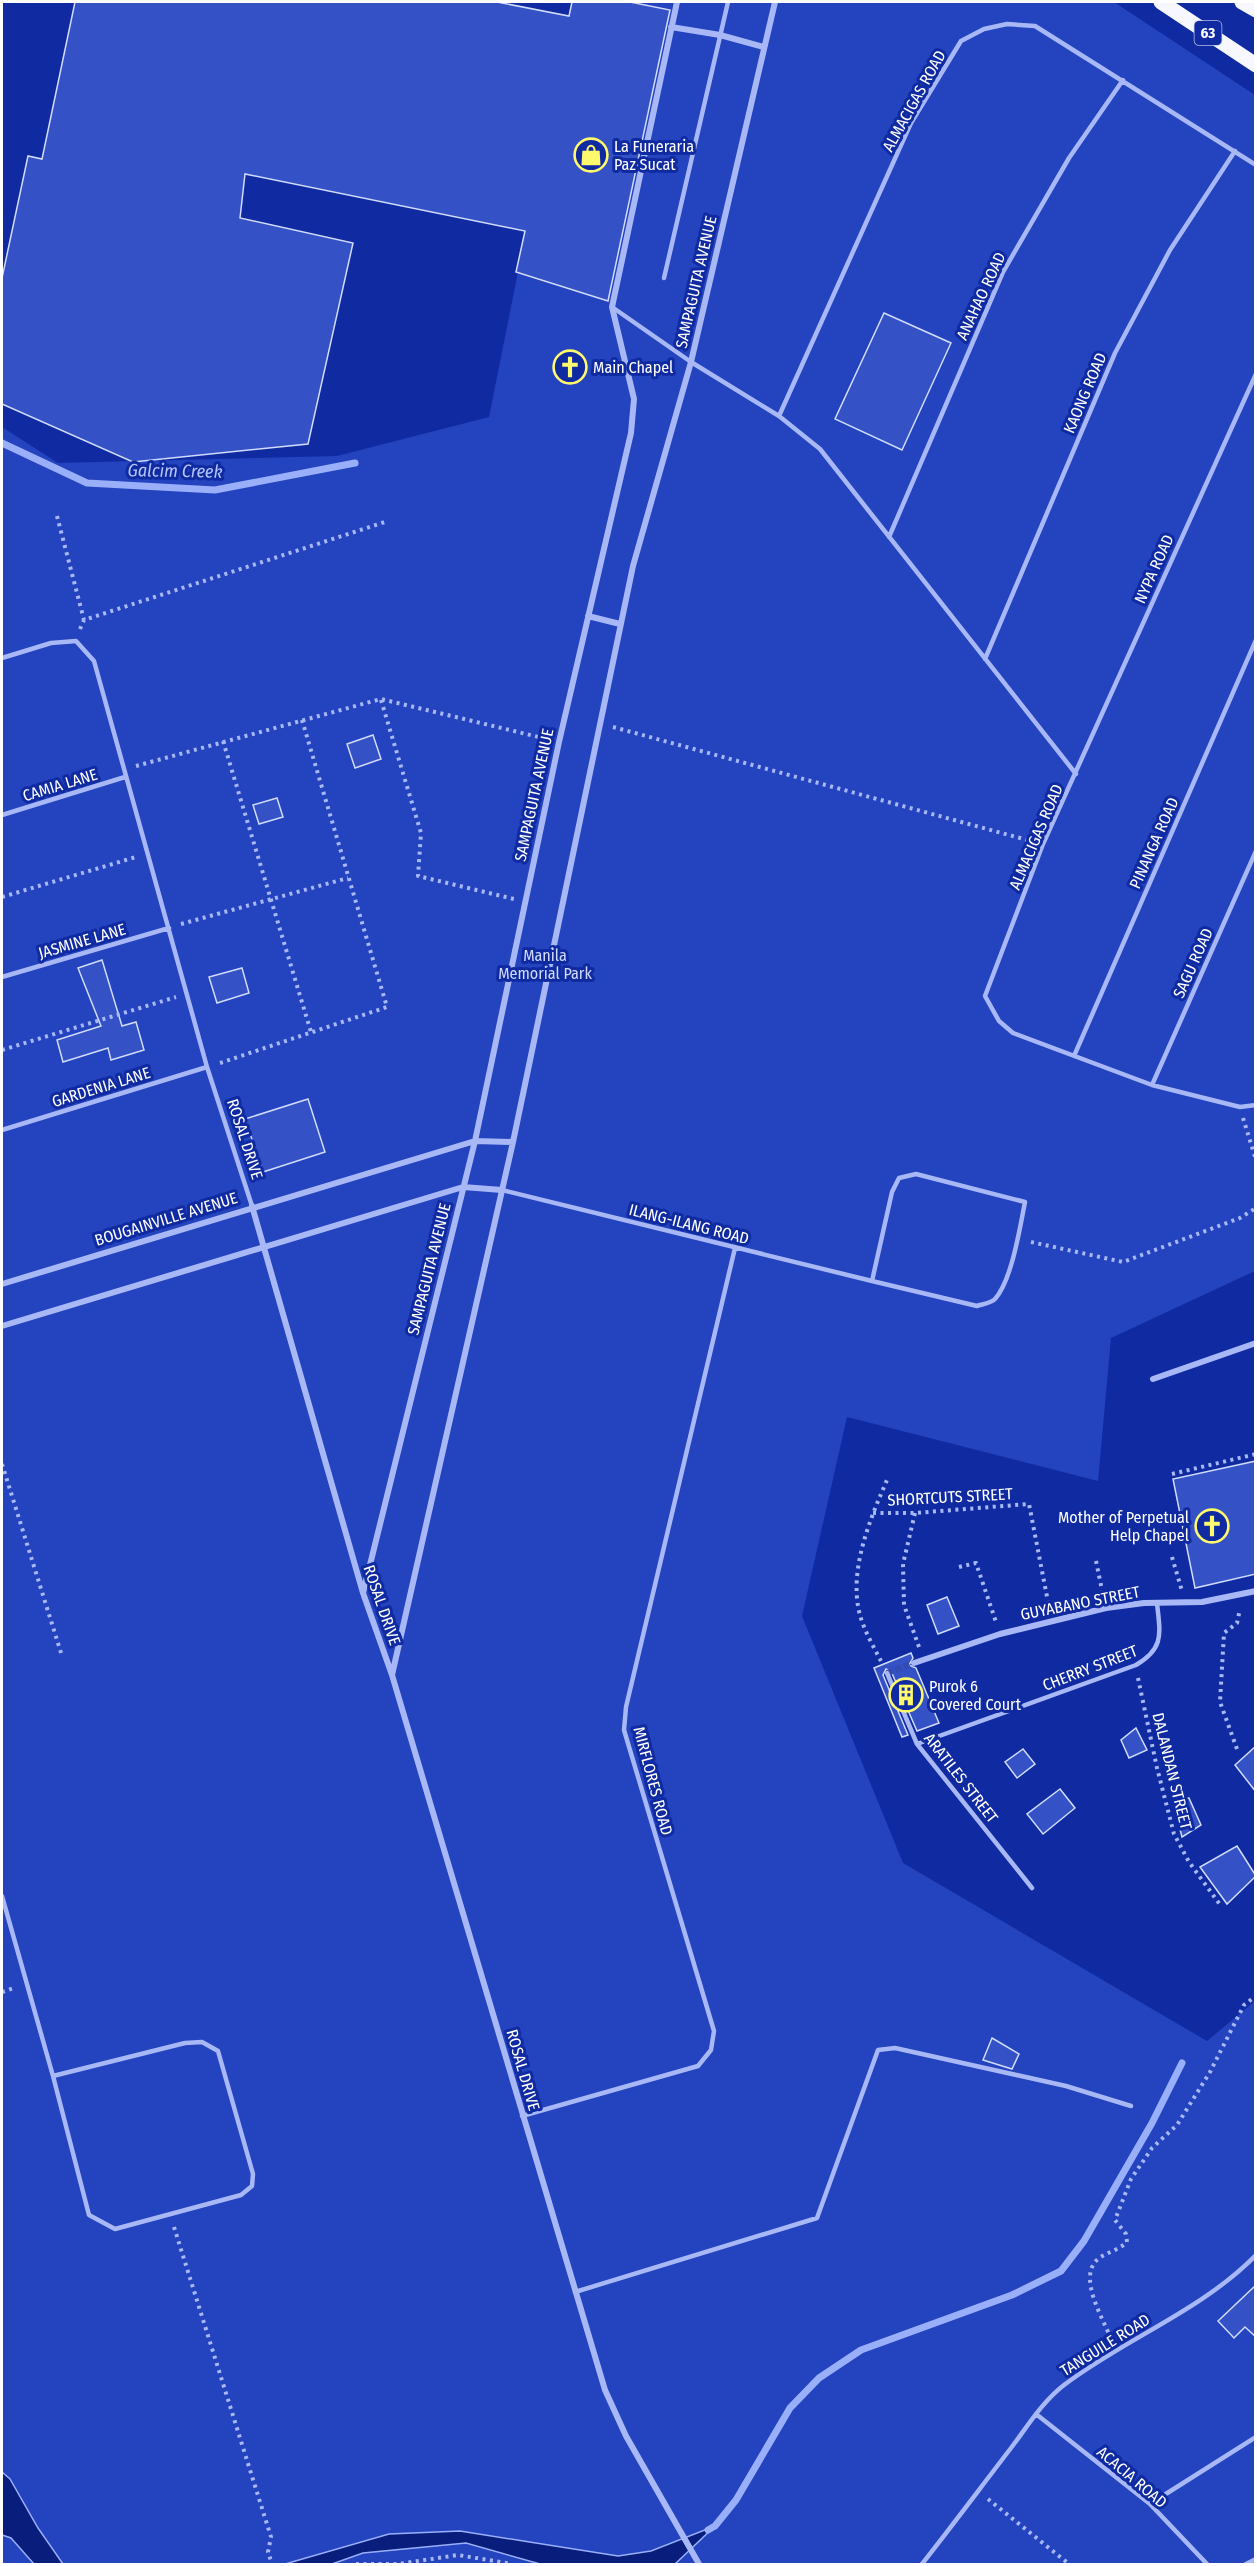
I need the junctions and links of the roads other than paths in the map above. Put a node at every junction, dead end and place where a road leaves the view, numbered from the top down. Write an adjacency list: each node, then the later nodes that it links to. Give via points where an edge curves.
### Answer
1 (677, 2): 7 (street, SAMPAGUITA AVENUE)
2 (728, 2): 8 (lane)
3 (775, 2): 9 (street, SAMPAGUITA AVENUE)
4 (1161, 2): 10 (main road, 63)
5 (1242, 2): 6 (main road)
6 (1256, 10)
7 (671, 27): 8 (street); 15 (street, SAMPAGUITA AVENUE)
8 (720, 35): 9 (street); 14 (lane)
9 (764, 47): 16 (street, SAMPAGUITA AVENUE)
10 (1256, 65)
11 (1123, 80): 12 (lane, ALMACIGAS ROAD); 18 (lane, ALMACIGAS ROAD, via 1035,26 1007,24 984,29 961,41 911,123); 19 (lane, ANAHAO ROAD, via 1069,158 1003,272)
12 (1235, 151): 13 (lane, ALMACIGAS ROAD); 24 (lane, KAONG ROAD, via 1170,250 1115,353)
13 (1256, 165)
14 (664, 278)
15 (612, 307): 16 (lane, ALMACIGAS ROAD); 20 (street, SAMPAGUITA AVENUE, via 634,399 631,433)
16 (691, 362): 18 (lane, ALMACIGAS ROAD); 21 (street, SAMPAGUITA AVENUE)
17 (1256, 374): 25 (lane, NYPA ROAD)
18 (779, 416): 19 (lane, ALMACIGAS ROAD, via 820,450)
19 (889, 537): 24 (lane, ALMACIGAS ROAD)
20 (588, 616): 21 (street); 36 (street, SAMPAGUITA AVENUE)
21 (620, 624): 37 (street)
22 (1256, 640): 31 (lane, PINANGA ROAD)
23 (2, 658): 26 (lane, ROSAL DRIVE, via 51,643 76,641 94,661)
24 (985, 659): 25 (lane, ALMACIGAS ROAD)
25 (1076, 774): 31 (lane, ALMACIGAS ROAD, via 1043,844 985,996 999,1022 1013,1034)
26 (125, 777): 27 (lane, CAMIA LANE); 29 (lane, ROSAL DRIVE)
27 (2, 815)
28 (1256, 850): 33 (lane, SAGU ROAD)
29 (169, 928): 30 (lane, JASMINE LANE); 32 (lane, ROSAL DRIVE)
30 (2, 977)
31 (1074, 1056): 33 (lane, ALMACIGAS ROAD)
32 (207, 1067): 35 (lane, GARDENIA LANE); 40 (lane, ROSAL DRIVE)
33 (1152, 1085): 34 (lane, ALMACIGAS ROAD, via 1240,1107)
34 (1256, 1105)
35 (2, 1130)
36 (475, 1141): 37 (street, BOUGAINVILLE AVENUE); 38 (street, SAMPAGUITA AVENUE); 40 (street, BOUGAINVILLE AVENUE)
37 (513, 1142): 39 (street)
38 (463, 1187): 39 (street); 41 (street); 49 (street, SAMPAGUITA AVENUE)
39 (502, 1190): 42 (lane, ILANG-ILANG ROAD); 53 (street)
40 (252, 1206): 41 (street, ROSAL DRIVE); 44 (street, BOUGAINVILLE AVENUE)
41 (262, 1247): 45 (street); 49 (street, ROSAL DRIVE)
42 (735, 1248): 43 (lane, ILANG-ILANG ROAD); 59 (lane, MIRFLORES ROAD, via 626,1707 624,1730 714,2031 711,2050 698,2066)
43 (872, 1281): 43 (lane, ILANG-ILANG ROAD, via 892,1192 899,1178 916,1174 1025,1202 1018,1239 993,1301 978,1306)
44 (2, 1284)
45 (2, 1326)
46 (1256, 1344): 47 (street)
47 (1153, 1379)
48 (1256, 1591): 50 (street, GUYABANO STREET, via 1185,1604)
49 (363, 1593): 53 (street, ROSAL DRIVE)
50 (1157, 1603): 51 (street, GUYABANO STREET, via 1106,1608 1052,1620); 54 (lane, CHERRY STREET, via 1160,1639 1150,1657)
51 (914, 1663)
52 (887, 1673): 54 (lane, ARATILES STREET)
53 (392, 1674): 59 (street, ROSAL DRIVE)
54 (917, 1744): 55 (lane, ARATILES STREET)
55 (1032, 1888)
56 (2, 1896): 57 (lane)
57 (53, 2076): 57 (lane, via 89,2215 116,2229 241,2195 252,2186 253,2174 218,2051 202,2042)
58 (1131, 2106): 61 (lane, via 1066,2086 895,2048 878,2050 817,2218)
59 (522, 2116): 61 (street, ROSAL DRIVE)
60 (1256, 2254): 62 (lane, TANGUILE ROAD, via 1197,2304 1062,2387)
61 (575, 2292): 67 (street, ROSAL DRIVE, via 605,2390 626,2436)
62 (1036, 2414): 64 (lane, ACACIA ROAD); 66 (lane, TANGUILE ROAD)
63 (1256, 2437): 64 (lane)
64 (1150, 2504): 68 (lane, ACACIA ROAD)
65 (1256, 2559): 69 (lane)
66 (923, 2564)
67 (699, 2565)
68 (1207, 2565)
69 (1246, 2565)

